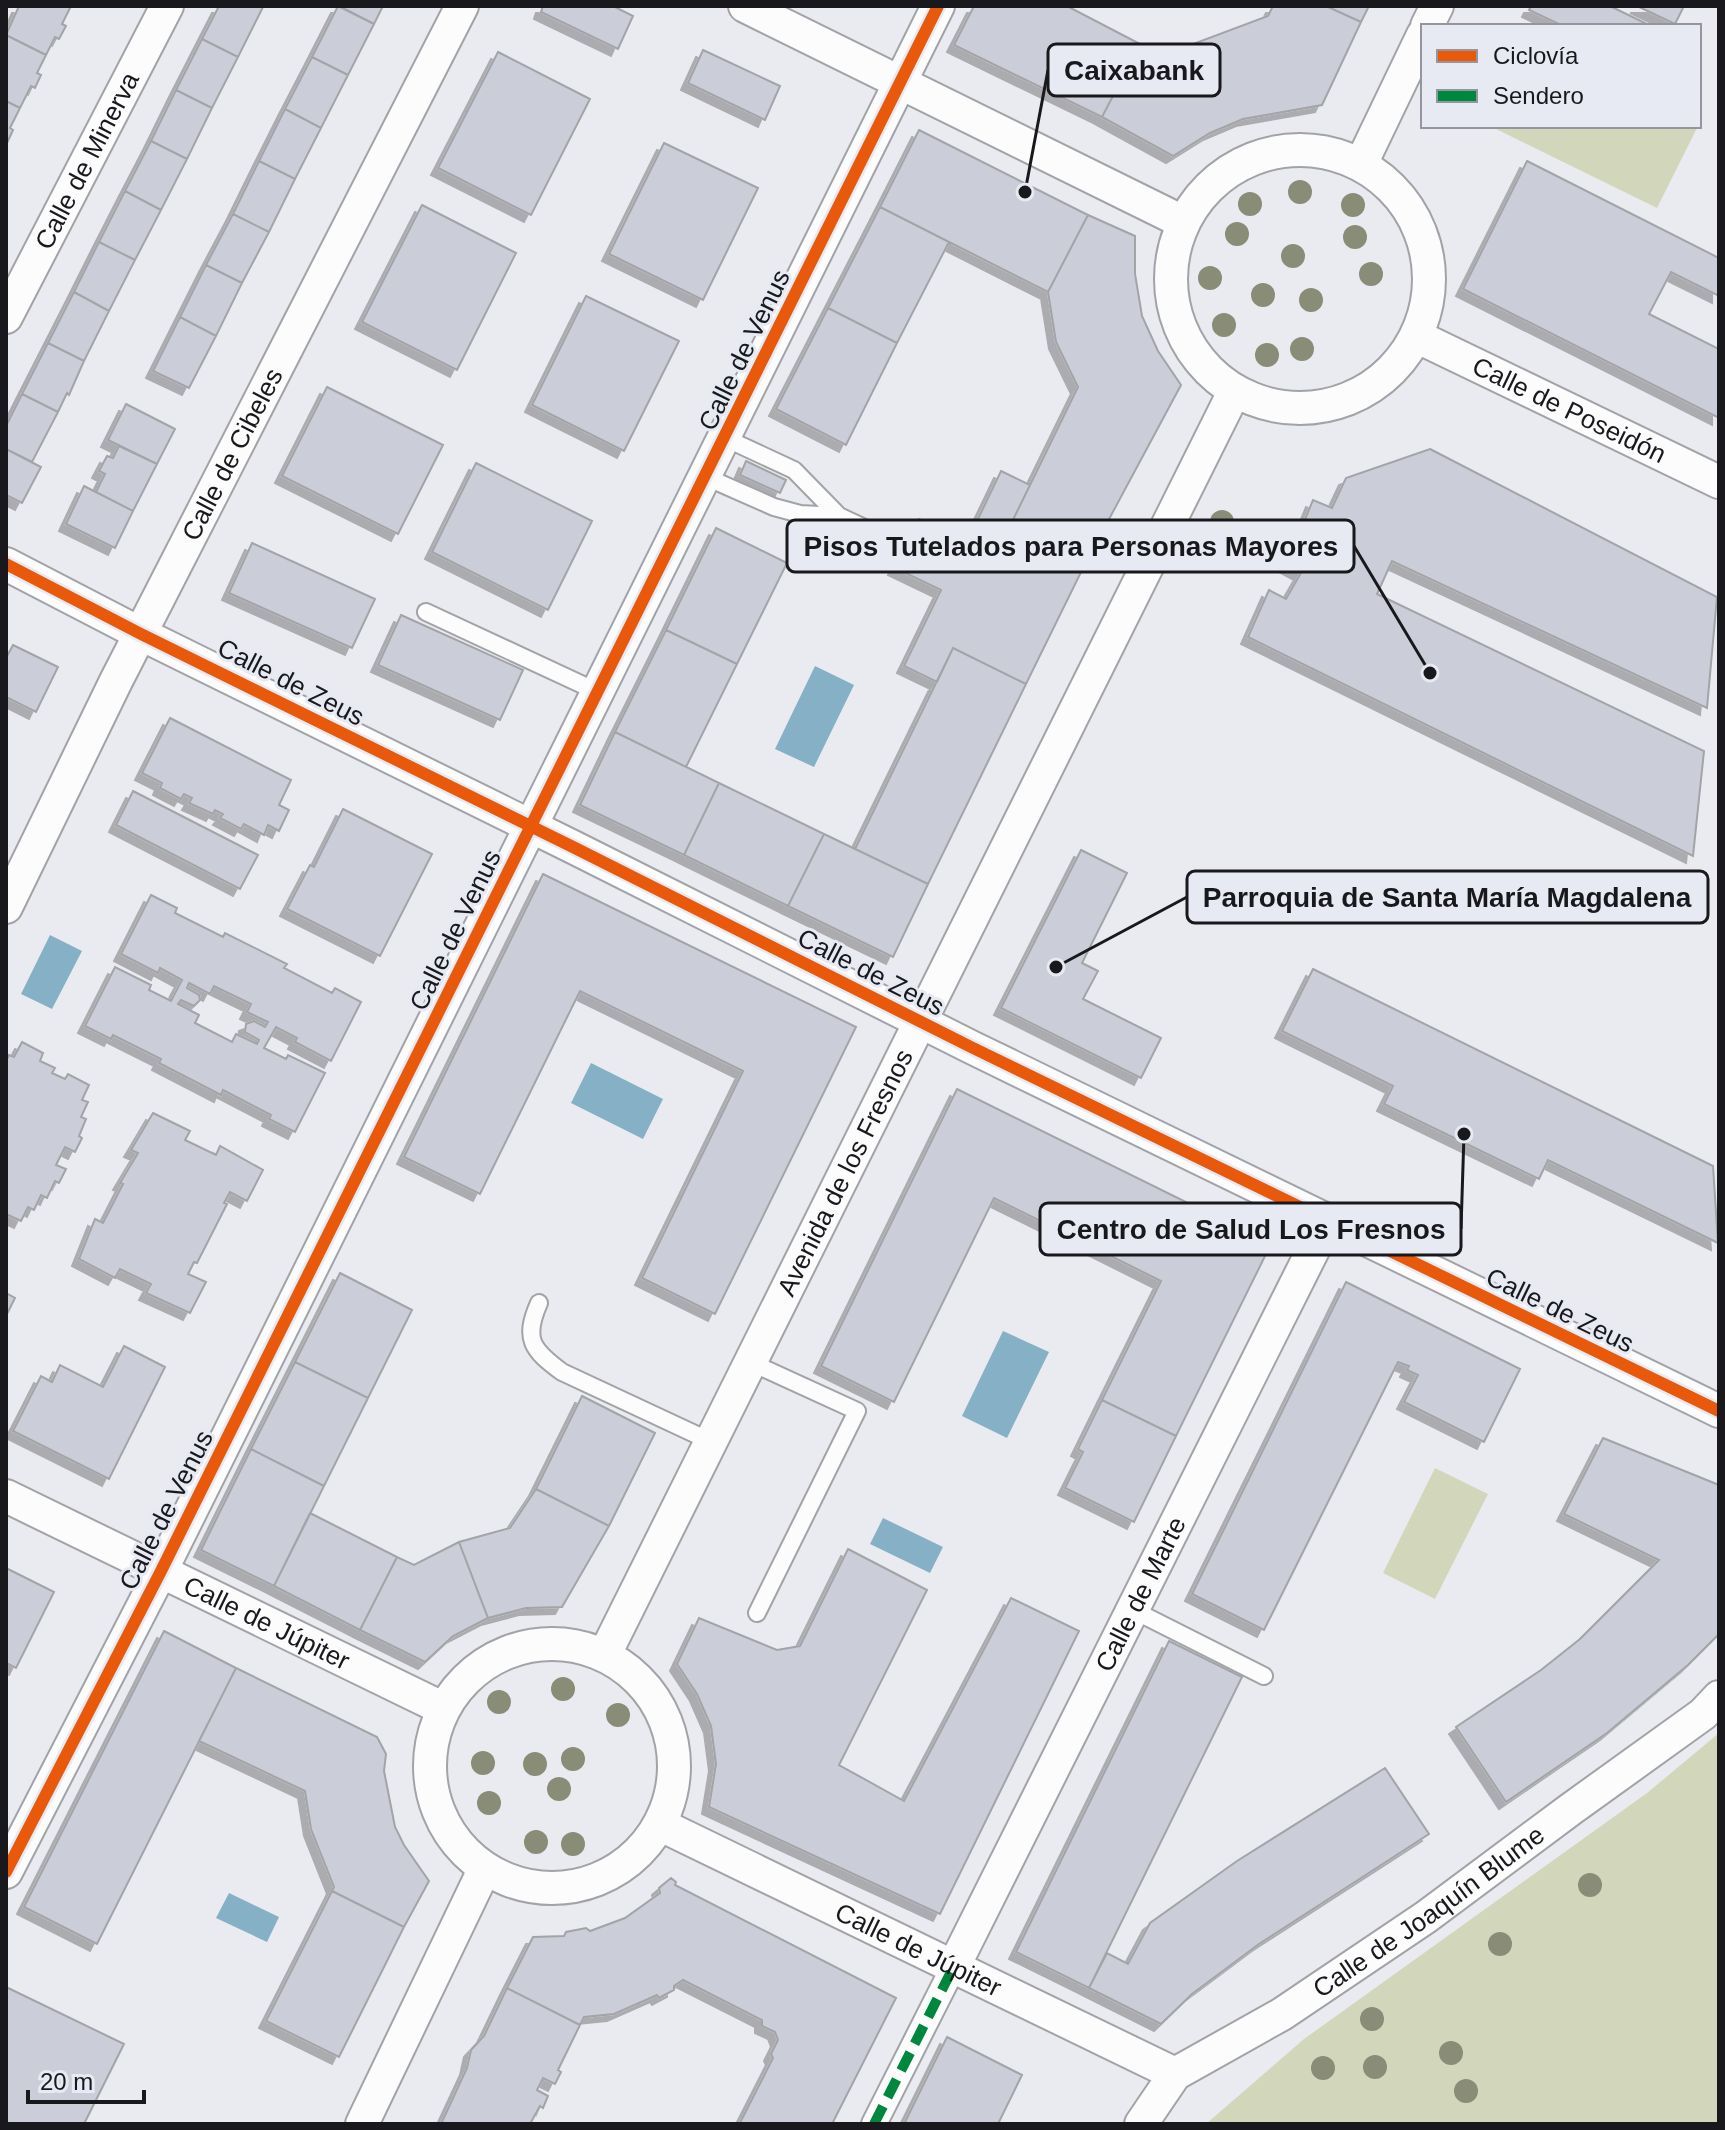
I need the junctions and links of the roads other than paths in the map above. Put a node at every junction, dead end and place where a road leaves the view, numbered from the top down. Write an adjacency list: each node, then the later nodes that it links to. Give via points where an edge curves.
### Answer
1 (167, 6): 11 (street, Calle de Minerva)
2 (462, 6): 21 (street, Calle de Cibeles)
3 (745, 6): 8 (street)
4 (938, 6): 8 (street, Calle de Venus)
5 (1437, 6): 6 (street)
6 (1428, 24)
7 (1421, 39): 9 (street)
8 (900, 83): 10 (street); 14 (street, Calle de Venus)
9 (1361, 164): 10 (street, via 1312,149 1260,155 1217,179); 12 (street, via 1399,193 1424,238 1431,283)
10 (1183, 222): 13 (street, via 1170,270 1176,320 1197,360)
11 (6, 317)
12 (1418, 337): 13 (street, via 1388,376 1341,404 1286,409); 16 (street, Calle de Poseidón)
13 (1234, 392): 25 (street, Avenida de los Fresnos)
14 (725, 438): 15 (street, Calle de Venus); 17 (lane, via 794,470)
15 (706, 477): 17 (lane, via 774,507); 22 (street, Calle de Venus)
16 (1719, 482)
17 (839, 516): 18 (lane)
18 (905, 547)
19 (6, 564): 21 (street, Calle de Zeus)
20 (426, 612): 22 (lane)
21 (141, 634): 23 (street, Calle de Zeus); 24 (street, Calle de Cibeles)
22 (598, 692): 23 (street, Calle de Venus)
23 (531, 827): 25 (street, Calle de Zeus); 32 (street, Calle de Venus)
24 (6, 907)
25 (920, 1022): 26 (street, Calle de Zeus); 28 (street, Avenida de los Fresnos)
26 (1327, 1222): 29 (street, Calle de Zeus); 33 (street, Calle de Marte)
27 (539, 1303): 30 (lane, via 530,1334 535,1350 546,1360)
28 (750, 1362): 30 (street, Avenida de los Fresnos); 34 (lane, via 857,1411)
29 (1719, 1411)
30 (712, 1442): 35 (street, Avenida de los Fresnos)
31 (6, 1496): 32 (street, Calle de Júpiter)
32 (161, 1571): 38 (street, Calle de Júpiter); 41 (street, Calle de Venus)
33 (1133, 1610): 36 (lane); 42 (street, Calle de Marte)
34 (757, 1613)
35 (605, 1654): 38 (street, via 558,1643 511,1649 475,1669); 39 (street, via 646,1685 669,1725 676,1774)
36 (1264, 1676)
37 (1719, 1697): 43 (street, Calle de Joaquín Blume, via 1426,1917 1282,2014)
38 (442, 1708): 40 (street, via 429,1747 430,1794 450,1836)
39 (661, 1825): 40 (street, via 630,1862 587,1885 534,1889); 42 (street, Calle de Júpiter)
40 (484, 1870): 44 (street)
41 (6, 1872)
42 (954, 1966): 43 (street, Calle de Júpiter); 45 (street)
43 (1175, 2074): 46 (street, Calle de Joaquín Blume)
44 (362, 2124)
45 (874, 2124)
46 (1141, 2124)

